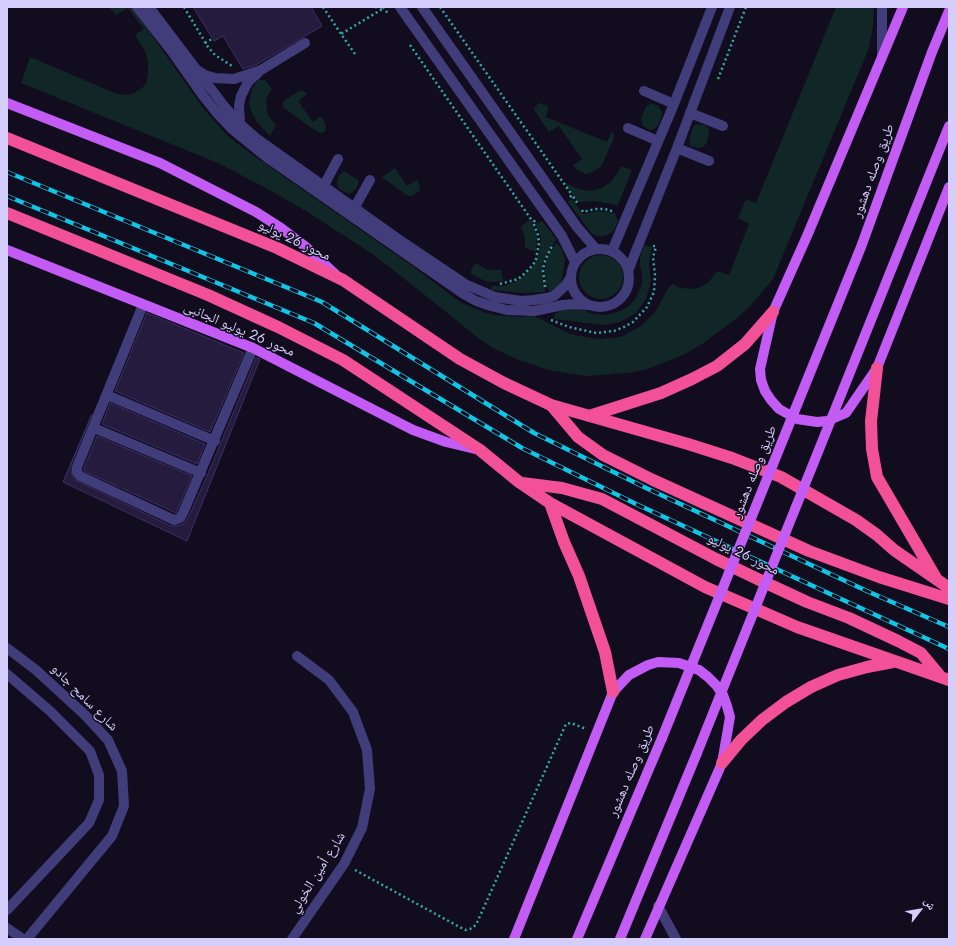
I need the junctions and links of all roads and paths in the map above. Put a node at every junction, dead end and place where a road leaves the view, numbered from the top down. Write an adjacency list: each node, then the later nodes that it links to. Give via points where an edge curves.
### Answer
1 (137, 7): 41 (street, via 208,102 232,129 269,159)
2 (149, 7): 23 (street)
3 (184, 7): 19 (path)
4 (323, 7): 16 (path)
5 (375, 7): 6 (path)
6 (383, 7): 15 (path); 16 (path)
7 (400, 7): 46 (street)
8 (422, 7): 48 (street, via 577,227)
9 (440, 7): 42 (path)
10 (712, 7): 28 (street)
11 (730, 7): 29 (street)
12 (882, 7): 22 (street)
13 (903, 7): 22 (main road)
14 (949, 11): 89 (main road, طريق وصله دهشور, bridge, via 861,247 665,731)
15 (393, 21)
16 (342, 34): 21 (path)
17 (212, 39): 19 (path)
18 (406, 40): 45 (path)
19 (205, 43): 25 (path, via 216,56 235,68)
20 (305, 43): 24 (street)
21 (355, 54)
22 (882, 57): 59 (main road)
23 (196, 69): 25 (street, via 215,78); 30 (street)
24 (261, 70): 25 (street); 30 (street, via 248,82 241,96 238,114)
25 (242, 77)
26 (644, 91): 28 (street)
27 (7, 102): 54 (main road, via 160,163 256,212 300,242)
28 (674, 104): 35 (street)
29 (690, 113): 31 (street); 36 (street)
30 (240, 124): 41 (street)
31 (723, 126)
32 (949, 126): 90 (main road, bridge)
33 (628, 128): 35 (street)
34 (7, 138): 54 (highway, محور 26 يوليو, via 277,248)
35 (658, 140): 50 (street)
36 (677, 148): 38 (street); 47 (street)
37 (338, 159): 41 (street)
38 (709, 161)
39 (370, 180): 43 (street)
40 (949, 187): 61 (main road)
41 (321, 190): 43 (street)
42 (572, 195)
43 (352, 211): 55 (street, via 483,293 521,301); 58 (street, via 476,301 507,310)
44 (7, 213): 67 (highway, محور 26 يوليو, via 208,295 278,327 343,360)
45 (533, 222)
46 (562, 236): 51 (street); 55 (path, via 550,250 544,264)
47 (640, 242): 52 (street); 58 (path, via 656,247 653,257 655,283 647,307 633,322 614,331 588,332 559,324)
48 (596, 249): 50 (street); 51 (street, via 581,255)
49 (7, 250): 56 (main road, محور 26 يوليو الجانبى)
50 (612, 252): 52 (street, via 625,263)
51 (575, 262): 53 (street)
52 (628, 271): 57 (street, via 628,287 619,301 604,308)
53 (570, 278): 55 (street, via 561,291); 57 (street, via 575,294)
54 (343, 280): 63 (highway, محور 26 يوليو, via 460,359)
55 (547, 298)
56 (143, 305): 60 (main road, محور 26 يوليو الجانبى); 62 (street)
57 (587, 305): 58 (street, via 563,305)
58 (541, 310)
59 (773, 312): 61 (main road, via 760,369 761,380 771,400 788,415 817,422 837,418 846,413); 64 (highway, via 745,344 717,366 661,393)
60 (253, 348): 66 (street); 67 (main road, محور 26 يوليو الجانبى, via 413,430 446,442)
61 (877, 368): 71 (highway, via 871,421 877,477)
62 (107, 395): 65 (street); 66 (street)
63 (550, 405): 64 (highway, محور 26 يوليو); 72 (highway, محور 26 يوليو, via 578,437 603,455 653,480 802,548)
64 (589, 416): 71 (highway, محور 26 يوليو, via 732,458 781,477 878,534 894,550)
65 (94, 428): 68 (street); 68 (street, via 77,467 80,476 174,520 180,518 183,513)
66 (215, 441): 68 (street)
67 (480, 450): 69 (highway, محور 26 يوليو)
68 (201, 473)
69 (519, 482): 70 (highway, محور 26 يوليو); 77 (highway, محور 26 يوليو, via 562,488 602,499 766,584 849,618 921,653)
70 (550, 503): 75 (highway, محور 26 يوليو, via 705,587 798,626); 78 (highway, via 605,652)
71 (944, 585)
72 (949, 599)
73 (7, 648): 86 (street, شارع سامح جادو, via 36,670 108,740 122,771 124,806 112,836)
74 (297, 656): 81 (street, شارع أمين الخولي, via 329,680 353,712 367,750 370,789 362,828)
75 (896, 661): 77 (highway, محور 26 يوليو); 80 (highway, via 838,675 811,687 786,702 757,725)
76 (7, 674): 83 (street, via 50,711 90,751 99,775 99,800 89,823)
77 (945, 679)
78 (613, 692): 79 (main road); 80 (main road, via 629,675 658,662 674,662 699,670 723,695 730,717)
79 (596, 733): 81 (path, via 571,723 566,724 476,924 470,929 464,930); 88 (main road)
80 (722, 763): 82 (main road)
81 (344, 864): 87 (street, شارع أمين الخولي)
82 (658, 906): 91 (main road); 92 (street)
83 (7, 910)
84 (7, 928): 85 (street)
85 (24, 939)
86 (27, 939)
87 (292, 939)
88 (514, 939)
89 (577, 939)
90 (620, 939)
91 (644, 939)
92 (676, 939)

